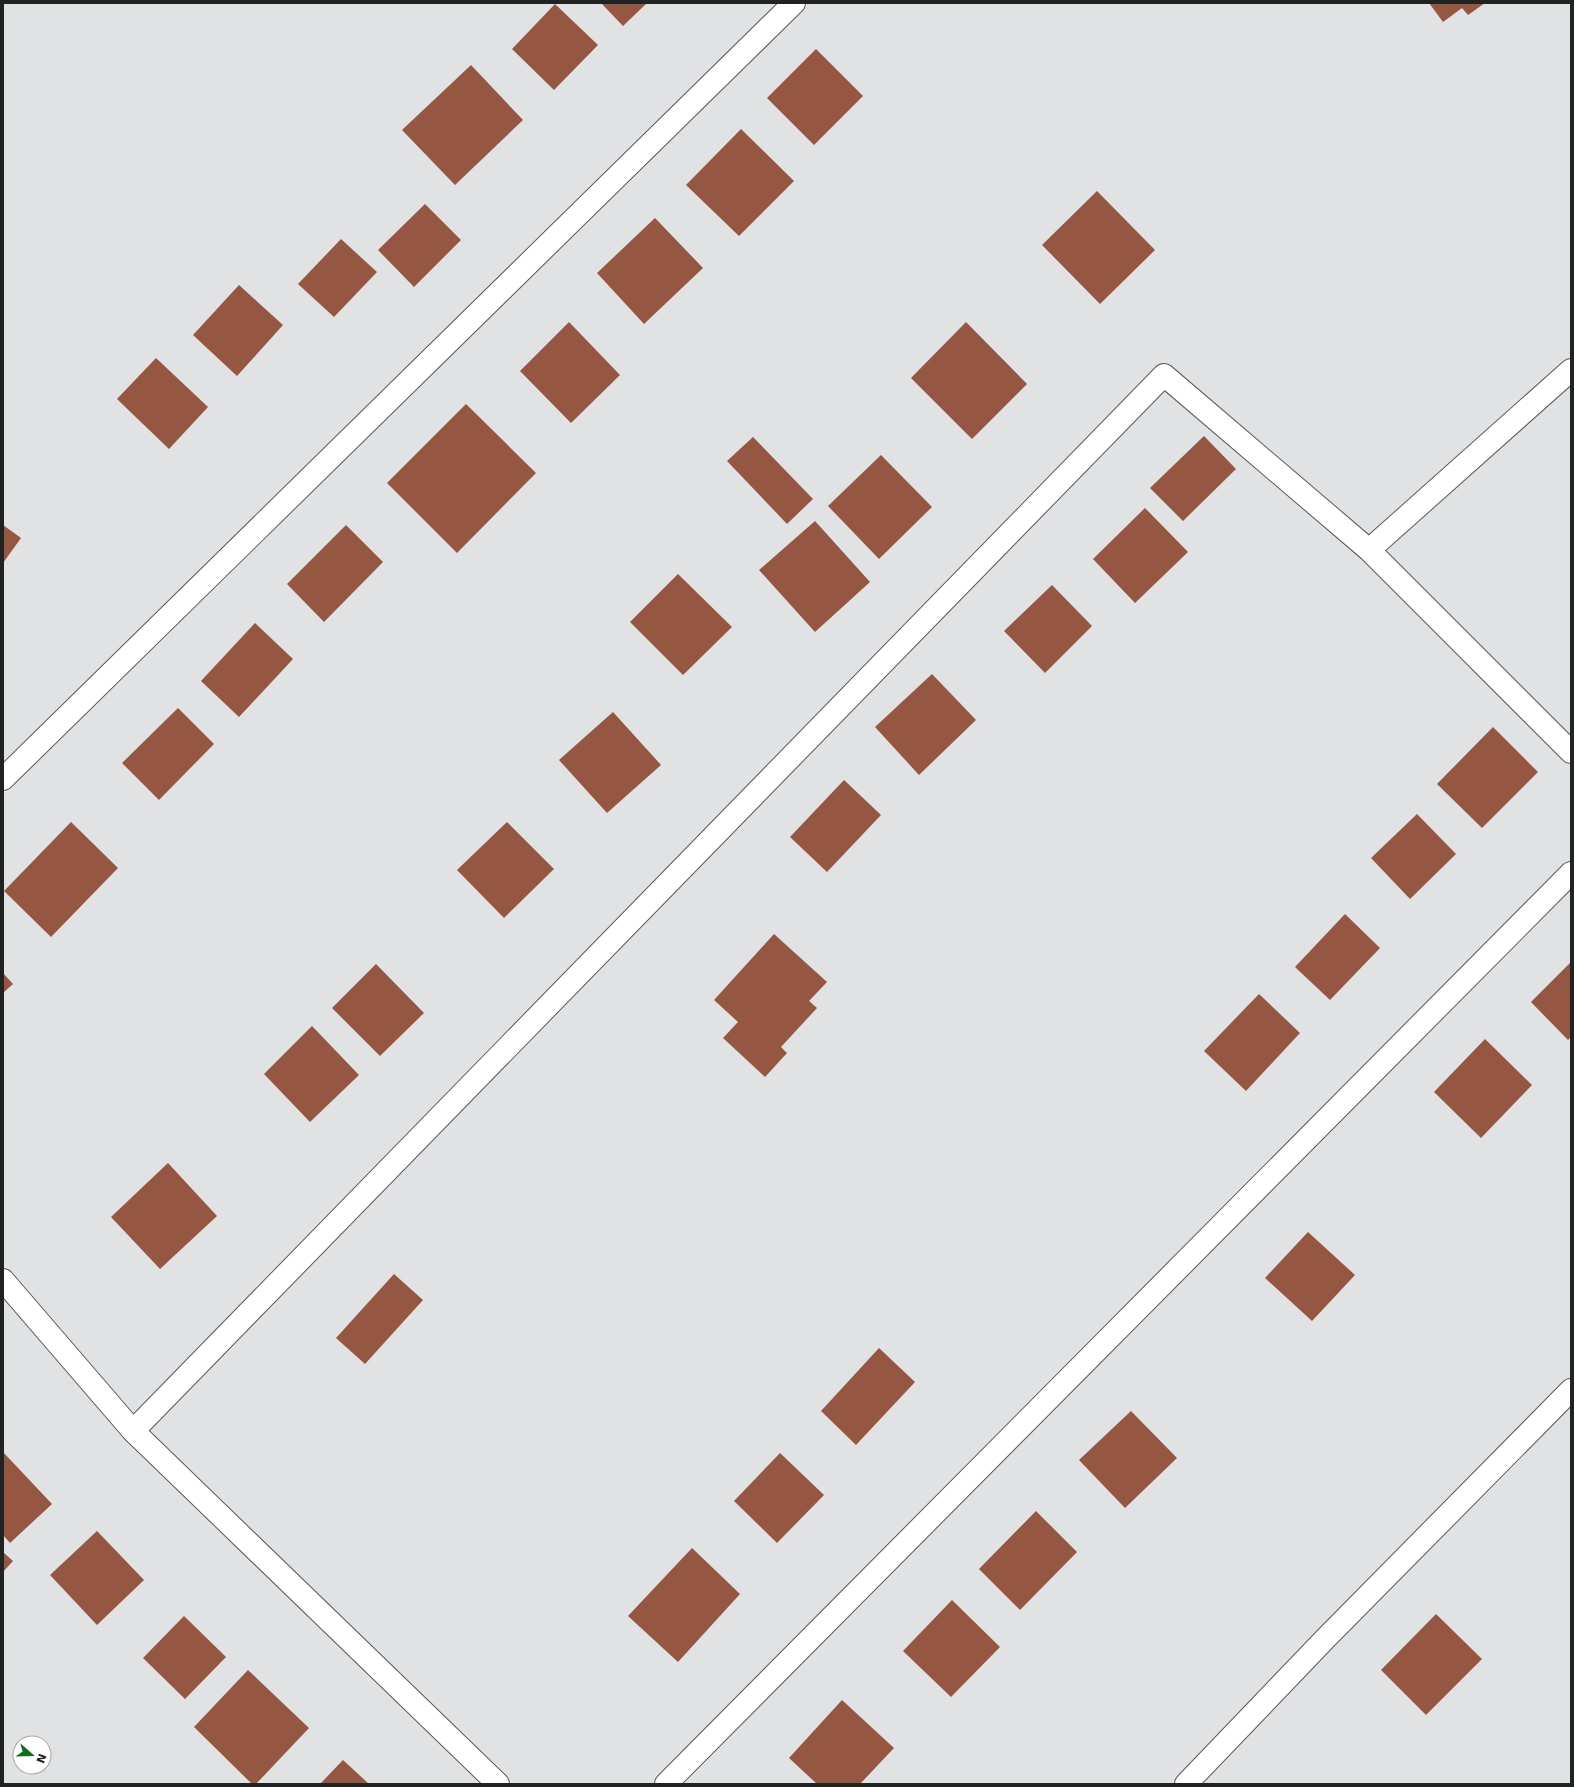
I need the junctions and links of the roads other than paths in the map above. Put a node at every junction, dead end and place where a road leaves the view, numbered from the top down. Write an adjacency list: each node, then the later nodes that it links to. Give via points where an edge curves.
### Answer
1 (794, 3): 5 (street)
2 (1571, 370): 3 (street)
3 (1369, 550): 4 (street); 9 (street, via 1164,375)
4 (1571, 752)
5 (3, 779)
6 (1571, 873): 11 (street)
7 (3, 1280): 9 (street)
8 (1571, 1390): 12 (street)
9 (133, 1431): 10 (street)
10 (498, 1784)
11 (666, 1784)
12 (1186, 1784)

